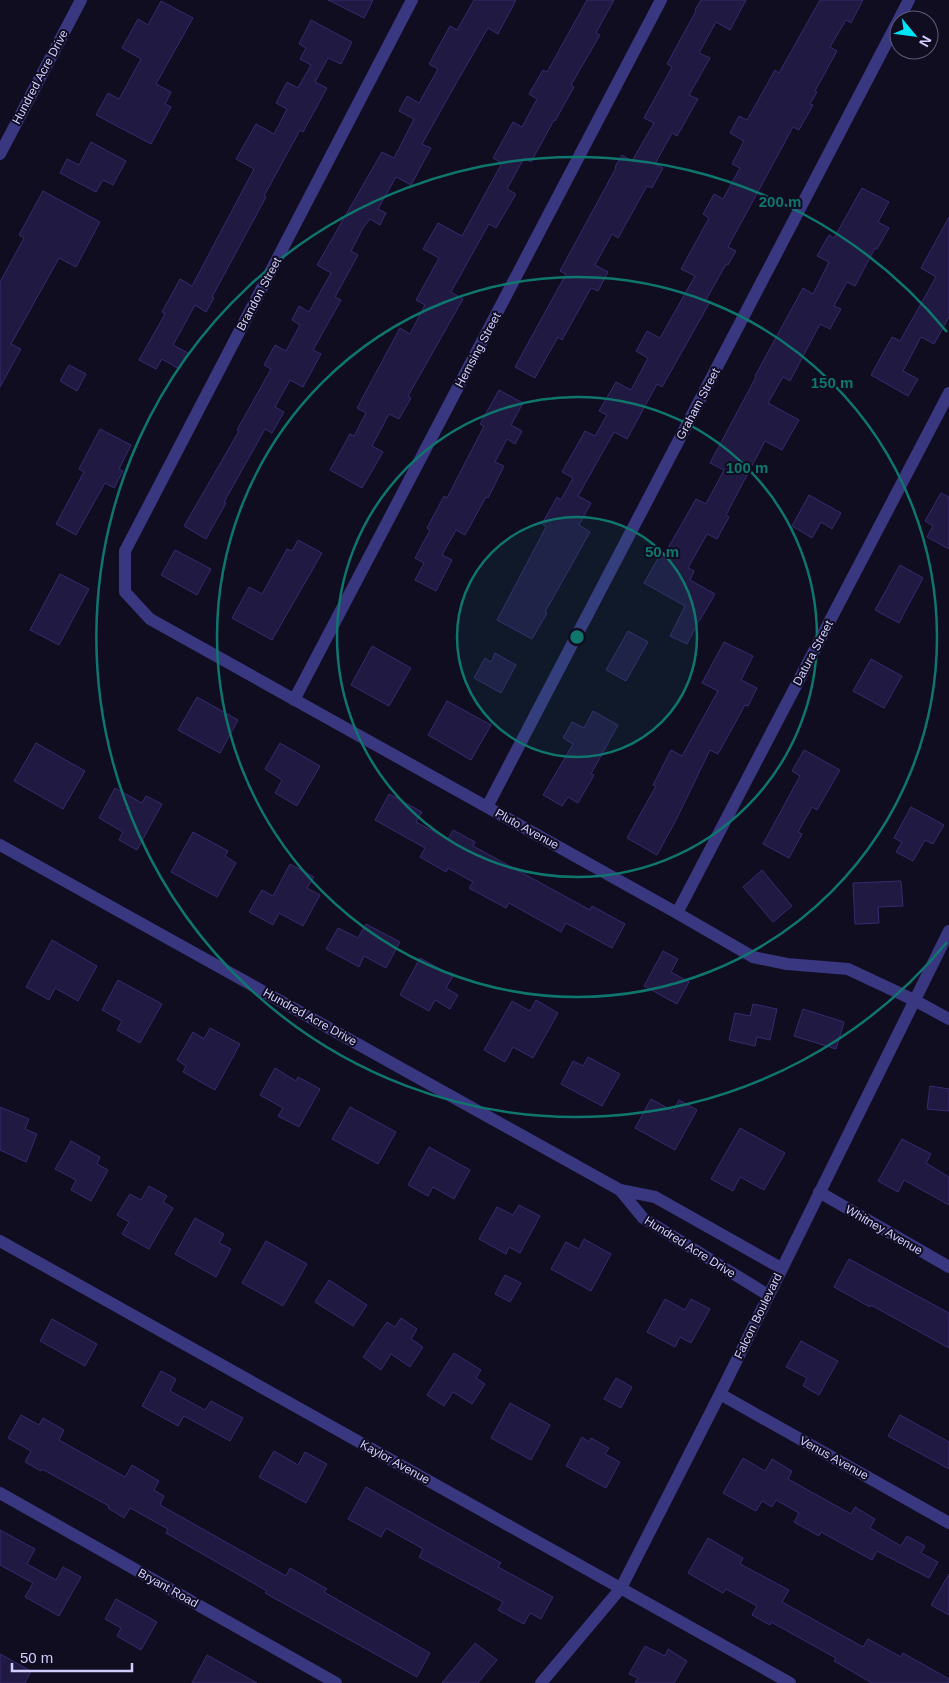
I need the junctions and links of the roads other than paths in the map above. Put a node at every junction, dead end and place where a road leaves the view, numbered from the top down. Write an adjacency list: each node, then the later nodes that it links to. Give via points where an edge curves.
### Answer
1 (81, 0): 5 (street, Hundred Acre Drive)
2 (412, 0): 7 (street, Brandon Street, via 124,550)
3 (661, 0): 8 (street, Hemsing Street)
4 (909, 0): 9 (street, Graham Street)
5 (0, 154)
6 (949, 394): 11 (street, Datura Street)
7 (125, 592): 8 (street, Pluto Avenue, via 150,619)
8 (294, 700): 9 (street, Pluto Avenue)
9 (487, 808): 11 (street, Pluto Avenue)
10 (0, 845): 15 (street, Hundred Acre Drive)
11 (677, 913): 13 (street, Pluto Avenue, via 753,958 848,969)
12 (949, 931): 13 (street, Falcon Boulevard)
13 (914, 1000): 14 (street, Pluto Avenue); 16 (street, Falcon Boulevard)
14 (949, 1019)
15 (620, 1190): 19 (street, Hundred Acre Drive, via 654,1197); 20 (street, Hundred Acre Drive, via 643,1218)
16 (819, 1192): 18 (street, Whitney Avenue); 19 (street, Falcon Boulevard)
17 (0, 1241): 24 (street, Kaylor Avenue)
18 (949, 1267)
19 (782, 1268): 20 (street, Falcon Boulevard)
20 (768, 1295): 21 (street, Falcon Boulevard)
21 (720, 1394): 23 (street, Venus Avenue); 24 (street, Falcon Boulevard)
22 (0, 1493): 25 (street, Bryant Road)
23 (949, 1523)
24 (621, 1588): 26 (street, Falcon Boulevard); 27 (street, Kaylor Avenue)
25 (336, 1683)
26 (540, 1683)
27 (790, 1683)

